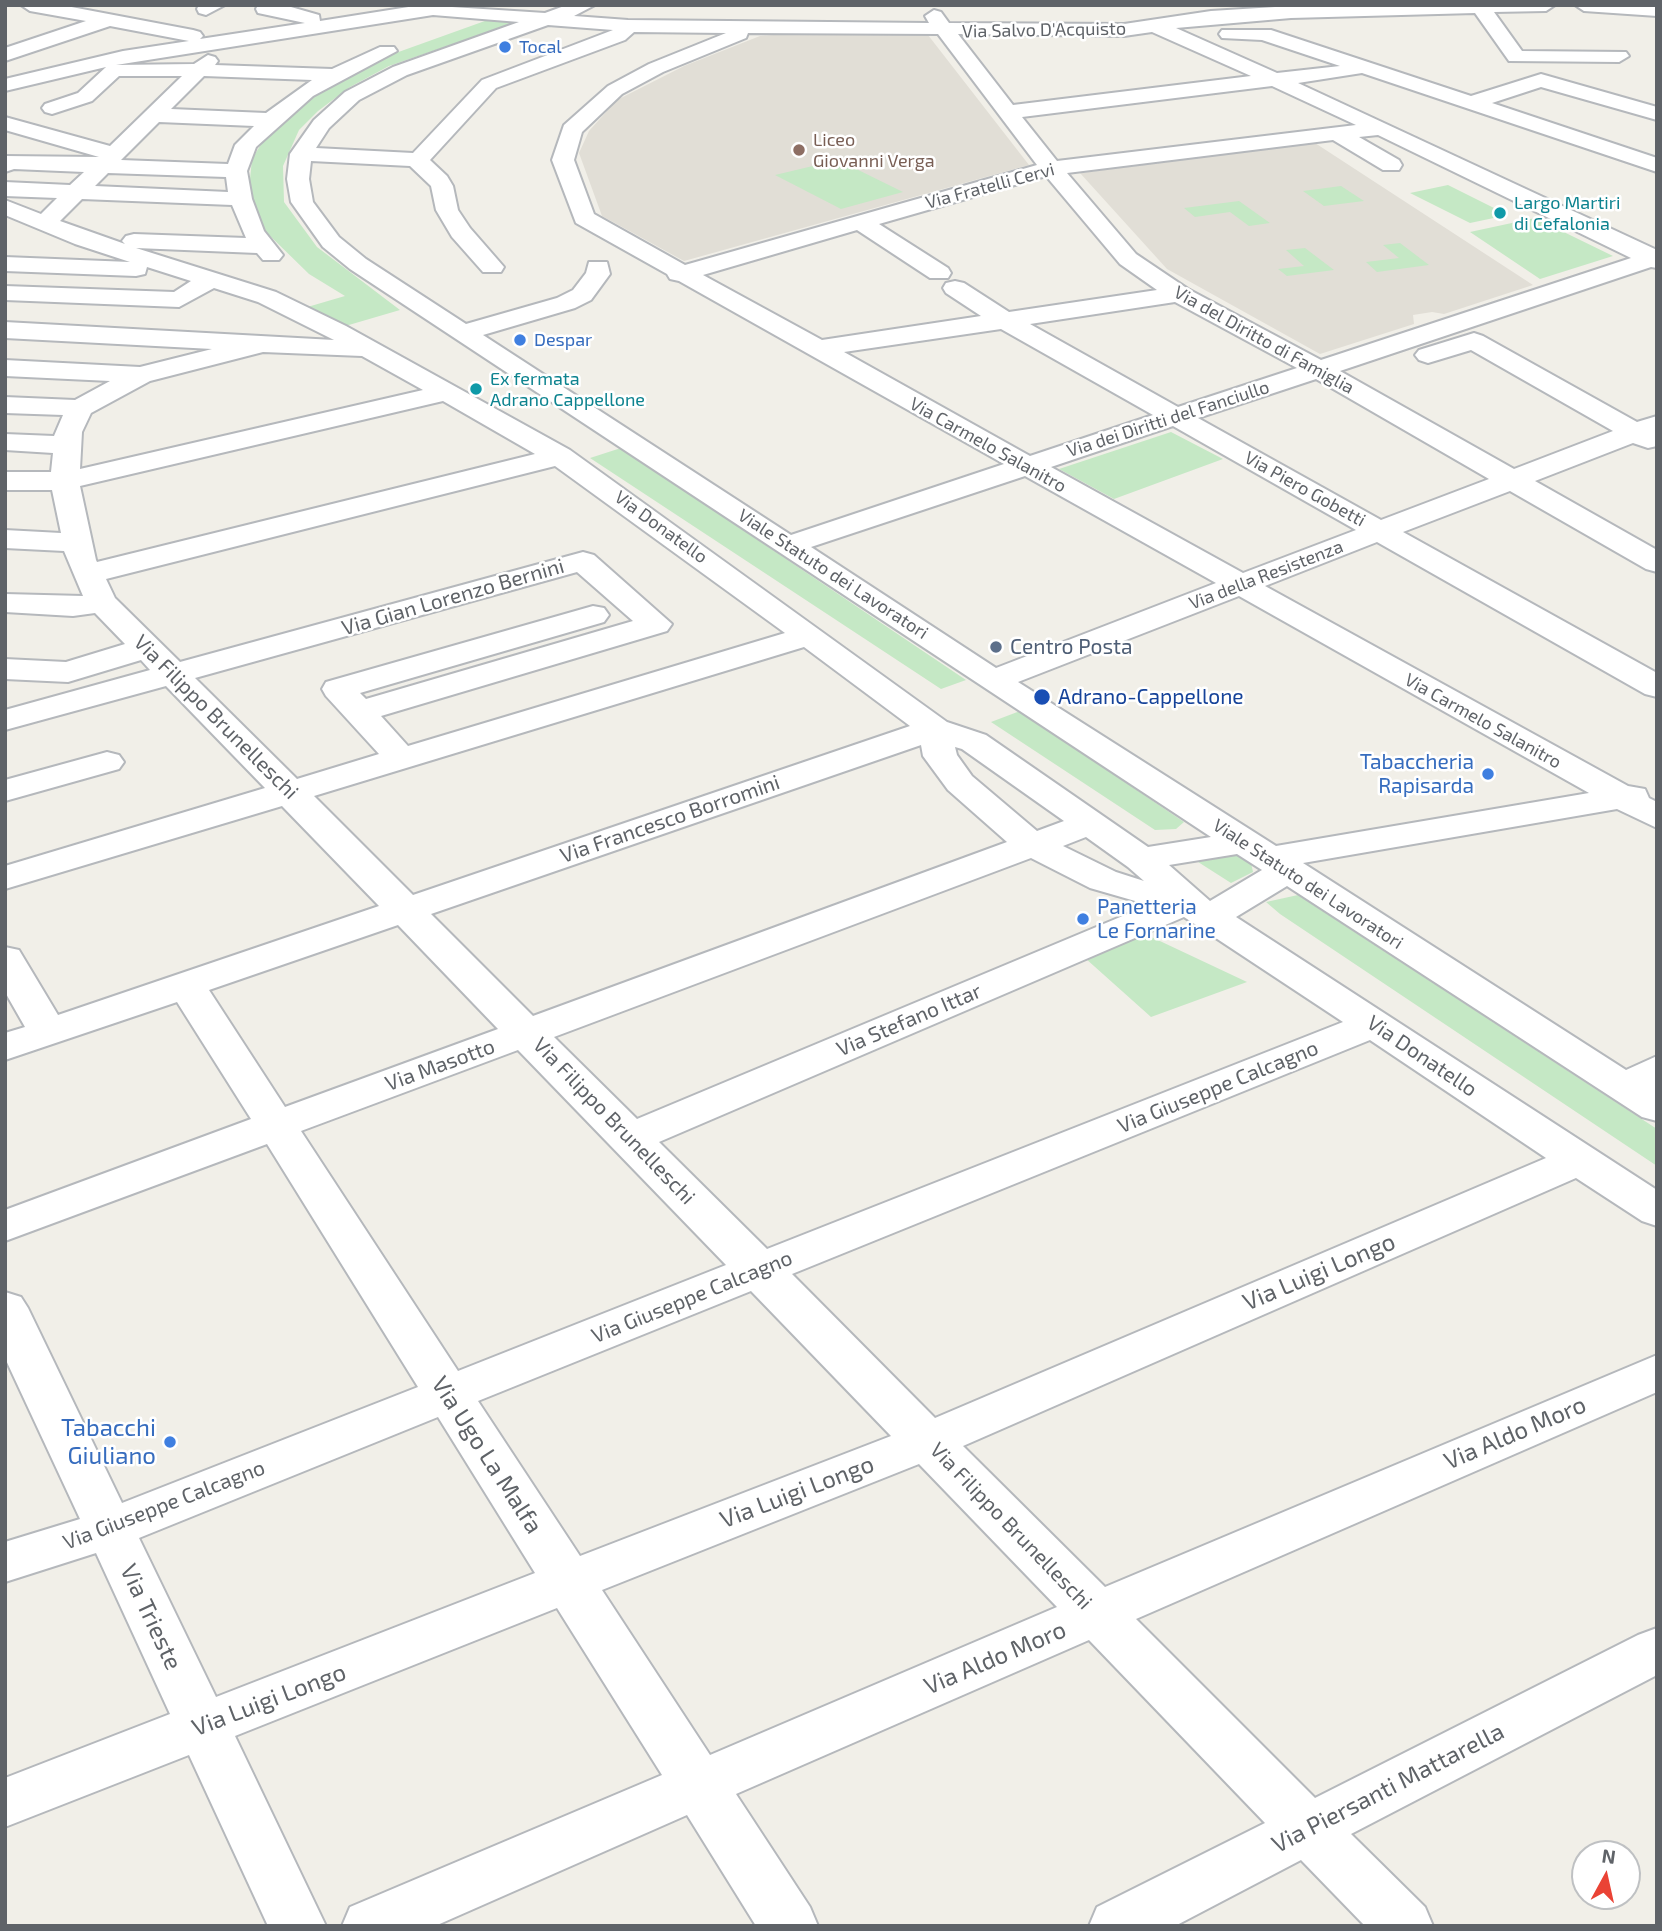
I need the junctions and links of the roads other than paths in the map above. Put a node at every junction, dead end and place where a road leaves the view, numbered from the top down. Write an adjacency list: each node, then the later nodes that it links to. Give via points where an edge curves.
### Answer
1 (275, 5): 21 (street, via 265,9)
2 (586, 5): 17 (street)
3 (928, 5): 25 (street, Via del Diritto di Famiglia)
4 (1115, 5): 24 (street)
5 (1546, 5): 8 (street, Via Salvo D'Acquisto)
6 (1575, 5): 8 (street, via 1619,56 1516,57)
7 (1584, 5): 14 (street)
8 (1479, 6): 11 (street, Via Salvo D'Acquisto)
9 (29, 7): 18 (street)
10 (151, 7): 18 (street)
11 (1384, 7): 12 (street, Via Salvo D'Acquisto)
12 (1289, 9): 22 (street, Via Salvo D'Acquisto)
13 (390, 10): 16 (street); 21 (street)
14 (1657, 10)
15 (182, 12): 26 (street)
16 (452, 13): 17 (street, Via Salvo D'Acquisto); 27 (street)
17 (534, 13): 19 (street, Via Salvo D'Acquisto); 67 (street, via 352,96 321,124)
18 (110, 20): 28 (street); 30 (street)
19 (628, 26): 23 (street, Via Salvo D'Acquisto); 68 (street, via 618,36 489,84)
20 (30, 27): 28 (street)
21 (346, 27): 26 (street); 31 (street); 31 (street)
22 (1158, 27): 24 (street, Via Salvo D'Acquisto); 29 (street)
23 (751, 29): 25 (street, Via Salvo D'Acquisto); 89 (street, Via Carmelo Salanitro, via 615,90 572,131 563,160 584,218)
24 (1124, 30): 25 (street, Via Salvo D'Acquisto)
25 (942, 31): 54 (street, Via del Diritto di Famiglia)
26 (289, 32): 30 (street)
27 (438, 32)
28 (67, 34): 33 (street); 34 (street)
29 (1178, 36): 38 (street, via 1264,34); 42 (street)
30 (226, 42): 34 (street); 39 (street); 40 (street)
31 (404, 42): 39 (street)
32 (5, 43): 33 (street)
33 (27, 48): 35 (street); 36 (street)
34 (155, 52): 36 (street)
35 (5, 55)
36 (98, 62): 41 (street)
37 (5, 67): 41 (street)
38 (1363, 69): 42 (street); 52 (street)
39 (343, 70): 40 (street); 51 (street)
40 (198, 71): 44 (street, via 113,71); 47 (street)
41 (39, 75): 43 (street)
42 (1272, 80): 54 (street); 59 (street)
43 (5, 85)
44 (93, 89): 45 (street); 53 (street, via 85,97)
45 (120, 90)
46 (148, 92): 47 (street)
47 (176, 93): 48 (street); 56 (street)
48 (203, 94)
49 (5, 95): 53 (street)
50 (271, 96): 51 (street)
51 (298, 97): 57 (street)
52 (1468, 104): 55 (street, via 1541,80); 71 (street)
53 (52, 108): 60 (street, via 83,120)
54 (1008, 112): 72 (street, Via del Diritto di Famiglia)
55 (1657, 114)
56 (153, 116): 57 (street); 66 (street)
57 (271, 120): 64 (street)
58 (5, 123): 60 (street)
59 (1375, 126): 61 (street, Via Fratelli Cervi); 84 (street)
60 (41, 134): 65 (street); 66 (street)
61 (1338, 134): 70 (street); 72 (street, Via Fratelli Cervi)
62 (154, 141): 66 (street)
63 (219, 144): 64 (street)
64 (246, 145): 73 (street)
65 (5, 146)
66 (115, 154): 69 (street); 73 (street); 75 (street)
67 (301, 155): 68 (street); 94 (street, Viale Statuto dei Lavoratori, via 298,179 302,202 331,242)
68 (418, 161): 86 (street, via 442,186 447,210 460,232)
69 (5, 165)
70 (1391, 165)
71 (1657, 165)
72 (1051, 168): 79 (street, Via Fratelli Cervi); 91 (street, Via del Diritto di Famiglia, via 1128,259)
73 (236, 171): 77 (street)
74 (5, 189): 75 (street)
75 (76, 192): 76 (street); 80 (street)
76 (154, 195): 77 (street); 82 (street, via 132,218)
77 (241, 199): 83 (street, via 253,232)
78 (5, 207): 80 (street)
79 (860, 222): 89 (street, Via Fratelli Cervi); 92 (street, Via Piero Gobetti)
80 (45, 223): 82 (street)
81 (19, 236): 82 (street)
82 (98, 241): 83 (street); 88 (street)
83 (268, 251): 88 (street)
84 (1655, 259): 100 (street, Via dei Diritti del Fanciullo, via 1547,293)
85 (5, 264): 88 (street)
86 (492, 267)
87 (598, 267): 94 (street, via 582,295 566,303)
88 (188, 272): 90 (street, via 179,300); 96 (street, Via Donatello, via 267,296)
89 (679, 274): 97 (street, Via Carmelo Salanitro)
90 (5, 293)
91 (1179, 295): 92 (street); 100 (street, Via del Diritto di Famiglia)
92 (1004, 320): 97 (street); 103 (street, Via Piero Gobetti)
93 (5, 330): 95 (street)
94 (464, 332): 113 (street, Viale Statuto dei Lavoratori)
95 (262, 344): 96 (street); 99 (street)
96 (371, 349): 101 (street, Via Donatello)
97 (815, 349): 108 (street, Via Carmelo Salanitro)
98 (5, 368): 99 (street)
99 (141, 375): 106 (street)
100 (1329, 375): 103 (street, Via dei Diritti del Fanciullo); 104 (street, via 1474,341); 110 (street, Via del Diritto di Famiglia)
101 (448, 392): 106 (street); 107 (street, Via Donatello)
102 (5, 404): 106 (street)
103 (1176, 416): 108 (street, Via dei Diritti del Fanciullo); 111 (street, Via Piero Gobetti)
104 (1649, 434): 110 (street, Via della Resistenza)
105 (5, 442): 106 (street)
106 (70, 445): 109 (street); 115 (street)
107 (560, 456): 115 (street); 119 (street, Via Donatello)
108 (1026, 466): 113 (street, Via dei Diritti del Fanciullo); 116 (street, Via Carmelo Salanitro)
109 (5, 481)
110 (1510, 481): 111 (street, Via della Resistenza); 114 (street, Via del Diritto di Famiglia)
111 (1380, 531): 116 (street, Via della Resistenza); 125 (street, Via Piero Gobetti)
112 (5, 539): 115 (street)
113 (789, 545): 124 (street, Viale Statuto dei Lavoratori)
114 (1657, 564)
115 (88, 573): 117 (street, via 72,607); 122 (street, Via Filippo Brunelleschi)
116 (1238, 585): 124 (street, Via della Resistenza); 134 (street, Via Carmelo Salanitro)
117 (5, 603)
118 (632, 604): 120 (street, Via Gian Lorenzo Bernini, via 583,561); 121 (street, Via Gian Lorenzo Bernini, via 656,624); 126 (street)
119 (808, 636): 127 (street); 129 (street, Via Donatello)
120 (294, 641): 122 (street, Via Gian Lorenzo Bernini); 126 (street)
121 (541, 658): 126 (street, Via Gian Lorenzo Bernini); 127 (street)
122 (159, 661): 123 (street, via 68,672); 128 (street); 133 (street, Via Filippo Brunelleschi)
123 (5, 669)
124 (993, 680): 138 (street, Viale Statuto dei Lavoratori)
125 (1657, 687)
126 (348, 700): 130 (street)
127 (588, 702): 130 (street)
128 (6, 718)
129 (934, 729): 136 (street, Via Donatello, via 974,742); 137 (street, via 940,756 960,783); 141 (street, Via Francesco Borromini)
130 (401, 758): 133 (street)
131 (107, 762): 132 (street)
132 (5, 791)
133 (291, 792): 140 (street); 141 (street, Via Filippo Brunelleschi)
134 (1640, 795): 135 (street, Via Carmelo Salanitro); 138 (street)
135 (1657, 817)
136 (1089, 824): 137 (street, Via Masotto); 139 (street, Via Donatello)
137 (1033, 845): 142 (street, via 1103,880); 147 (street, Via Masotto)
138 (1267, 857): 139 (street); 142 (street, Via Stefano Ittar); 149 (street, Viale Statuto dei Lavoratori)
139 (1141, 859): 142 (street, Via Donatello)
140 (5, 878)
141 (406, 909): 144 (street, Via Francesco Borromini); 147 (street, Via Filippo Brunelleschi)
142 (1199, 909): 145 (street, Via Donatello); 151 (street, Via Stefano Ittar)
143 (5, 958): 146 (street)
144 (186, 985): 146 (street, Via Francesco Borromini); 150 (street, Via Ugo La Malfa)
145 (1375, 1024): 152 (street, Via Donatello); 155 (street, Via Giuseppe Calcagno)
146 (48, 1032): 148 (street, Via Francesco Borromini)
147 (527, 1032): 150 (street, Via Masotto); 151 (street, Via Filippo Brunelleschi)
148 (5, 1047)
149 (1646, 1089)
150 (276, 1125): 154 (street, Via Masotto); 158 (street, Via Ugo La Malfa)
151 (631, 1138): 155 (street, Via Filippo Brunelleschi)
152 (1580, 1160): 153 (street, Via Donatello); 159 (street, Via Luigi Longo)
153 (1657, 1210)
154 (5, 1226)
155 (760, 1269): 158 (street, Via Giuseppe Calcagno); 159 (street, Via Filippo Brunelleschi)
156 (5, 1308): 160 (street, Via Trieste)
157 (1657, 1372): 163 (street, Via Aldo Moro)
158 (448, 1394): 160 (street, Via Giuseppe Calcagno); 162 (street, Via Ugo La Malfa)
159 (928, 1441): 162 (street, Via Luigi Longo); 163 (street, Via Filippo Brunelleschi)
160 (110, 1529): 161 (street, Via Giuseppe Calcagno); 165 (street, Via Trieste)
161 (5, 1562)
162 (569, 1582): 165 (street, Via Luigi Longo); 166 (street, Via Ugo La Malfa)
163 (1098, 1615): 166 (street, Via Aldo Moro); 168 (street, Via Filippo Brunelleschi)
164 (1657, 1650): 168 (street, Via Piersanti Mattarella)
165 (202, 1726): 167 (street, Via Luigi Longo); 169 (street, Via Trieste)
166 (699, 1785): 170 (street, Via Aldo Moro); 171 (street, Via Ugo La Malfa)
167 (5, 1803)
168 (1309, 1829): 172 (street, Via Piersanti Mattarella); 173 (street, Via Filippo Brunelleschi)
169 (297, 1926)
170 (371, 1926)
171 (789, 1926)
172 (1118, 1926)
173 (1404, 1926)

